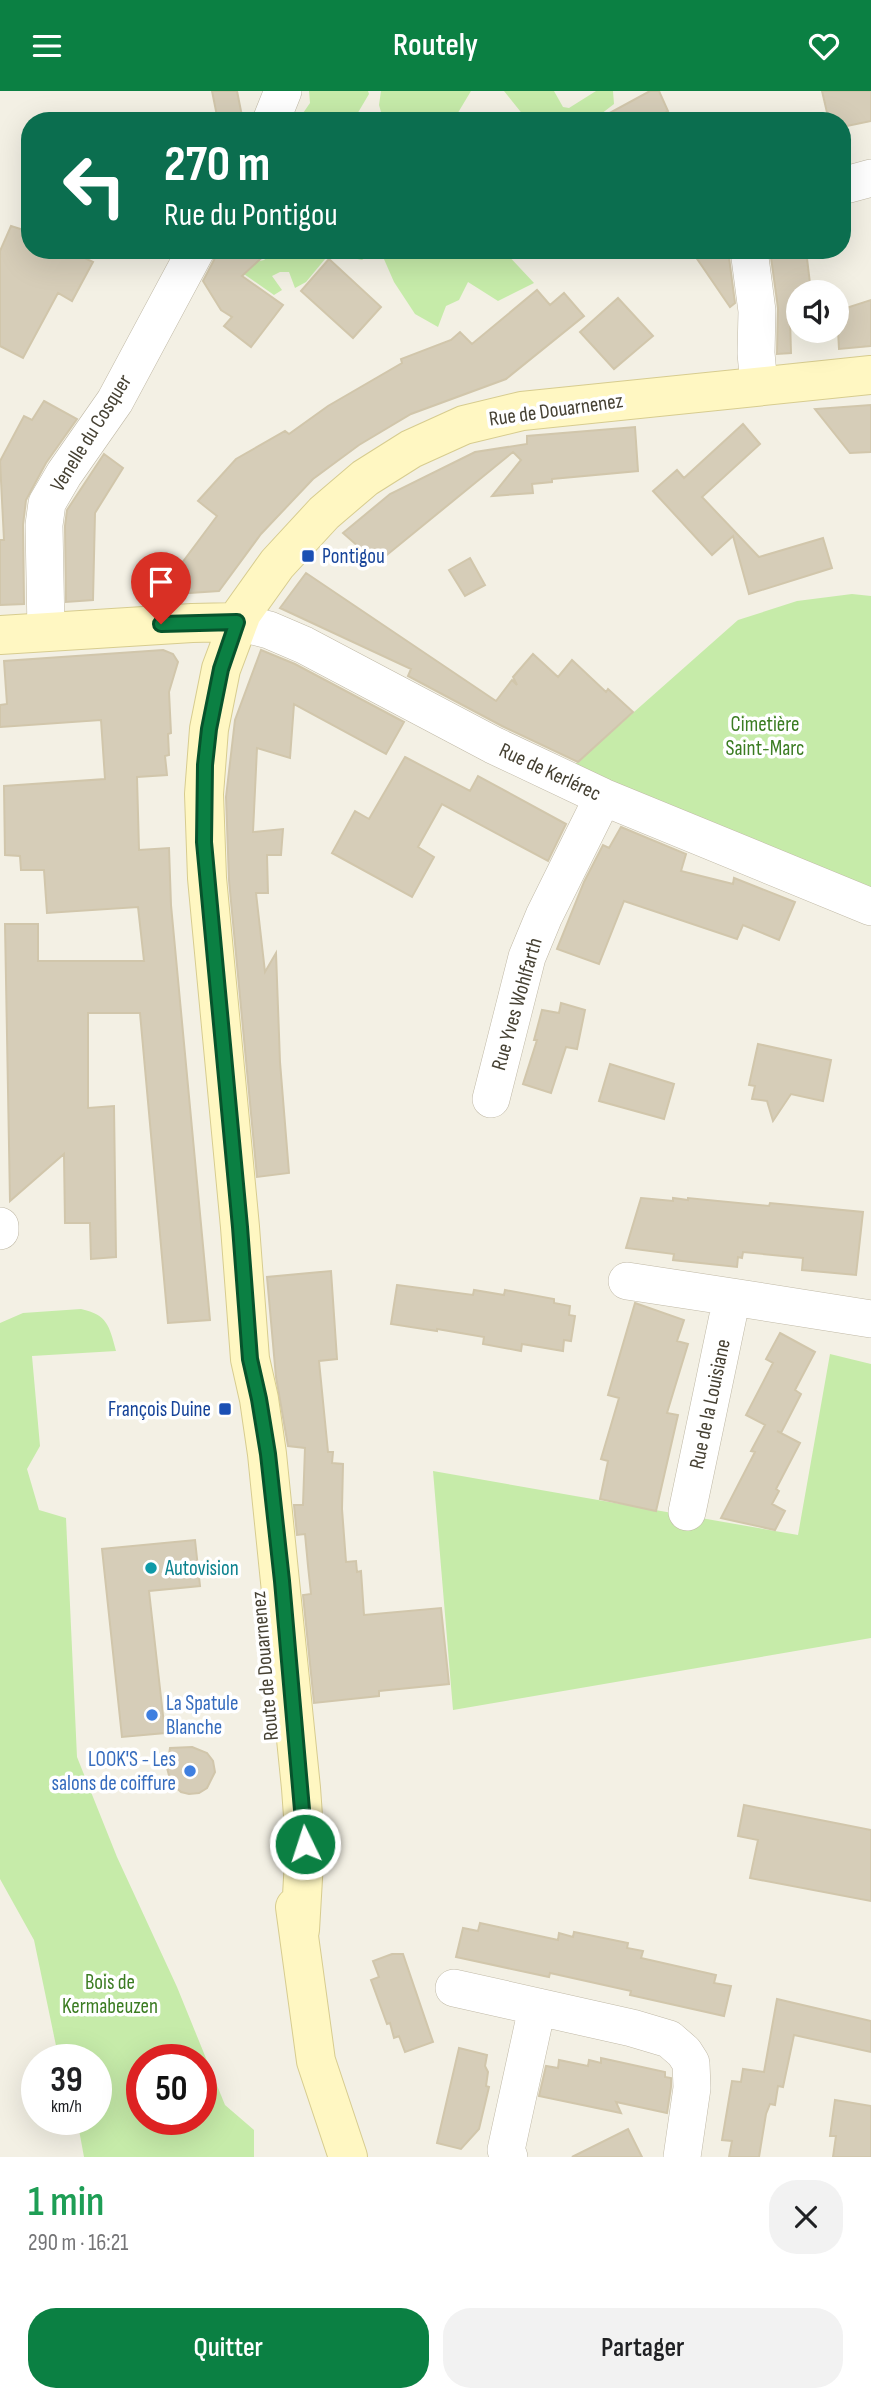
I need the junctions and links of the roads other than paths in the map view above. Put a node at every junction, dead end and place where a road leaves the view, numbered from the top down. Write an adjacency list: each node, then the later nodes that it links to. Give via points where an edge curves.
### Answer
1 (283, 91): 2 (street)
2 (275, 112)
3 (871, 178): 4 (street)
4 (851, 184)
5 (191, 259): 10 (street, Venelle du Cosquer, via 115,401 47,503)
6 (751, 259): 8 (street)
7 (871, 375): 8 (main road, Rue de Douarnenez)
8 (759, 386): 9 (main road, Rue de Douarnenez, via 522,411 448,431 377,471 324,513 263,582)
9 (237, 622): 10 (main road); 12 (street, Rue de Kerlérec, via 304,645); 21 (main road, Route de Douarnenez, via 221,669 209,729 204,842 250,1359 268,1454 301,1788 305,1844 300,1930 307,2004 316,2061)
10 (46, 631): 11 (main road)
11 (0, 635)
12 (603, 797): 13 (street, Rue de Kerlérec); 14 (street, Rue Yves Wohlfarth, via 527,957)
13 (871, 907)
14 (491, 1099)
15 (626, 1281): 16 (street)
16 (732, 1297): 17 (street); 18 (street, Rue de la Louisiane)
17 (871, 1319)
18 (687, 1512)
19 (454, 1988): 20 (street)
20 (537, 2008): 22 (street, via 506,2150); 23 (street, via 669,2039 684,2052 691,2063 692,2088)
21 (348, 2157)
22 (509, 2157)
23 (682, 2157)

